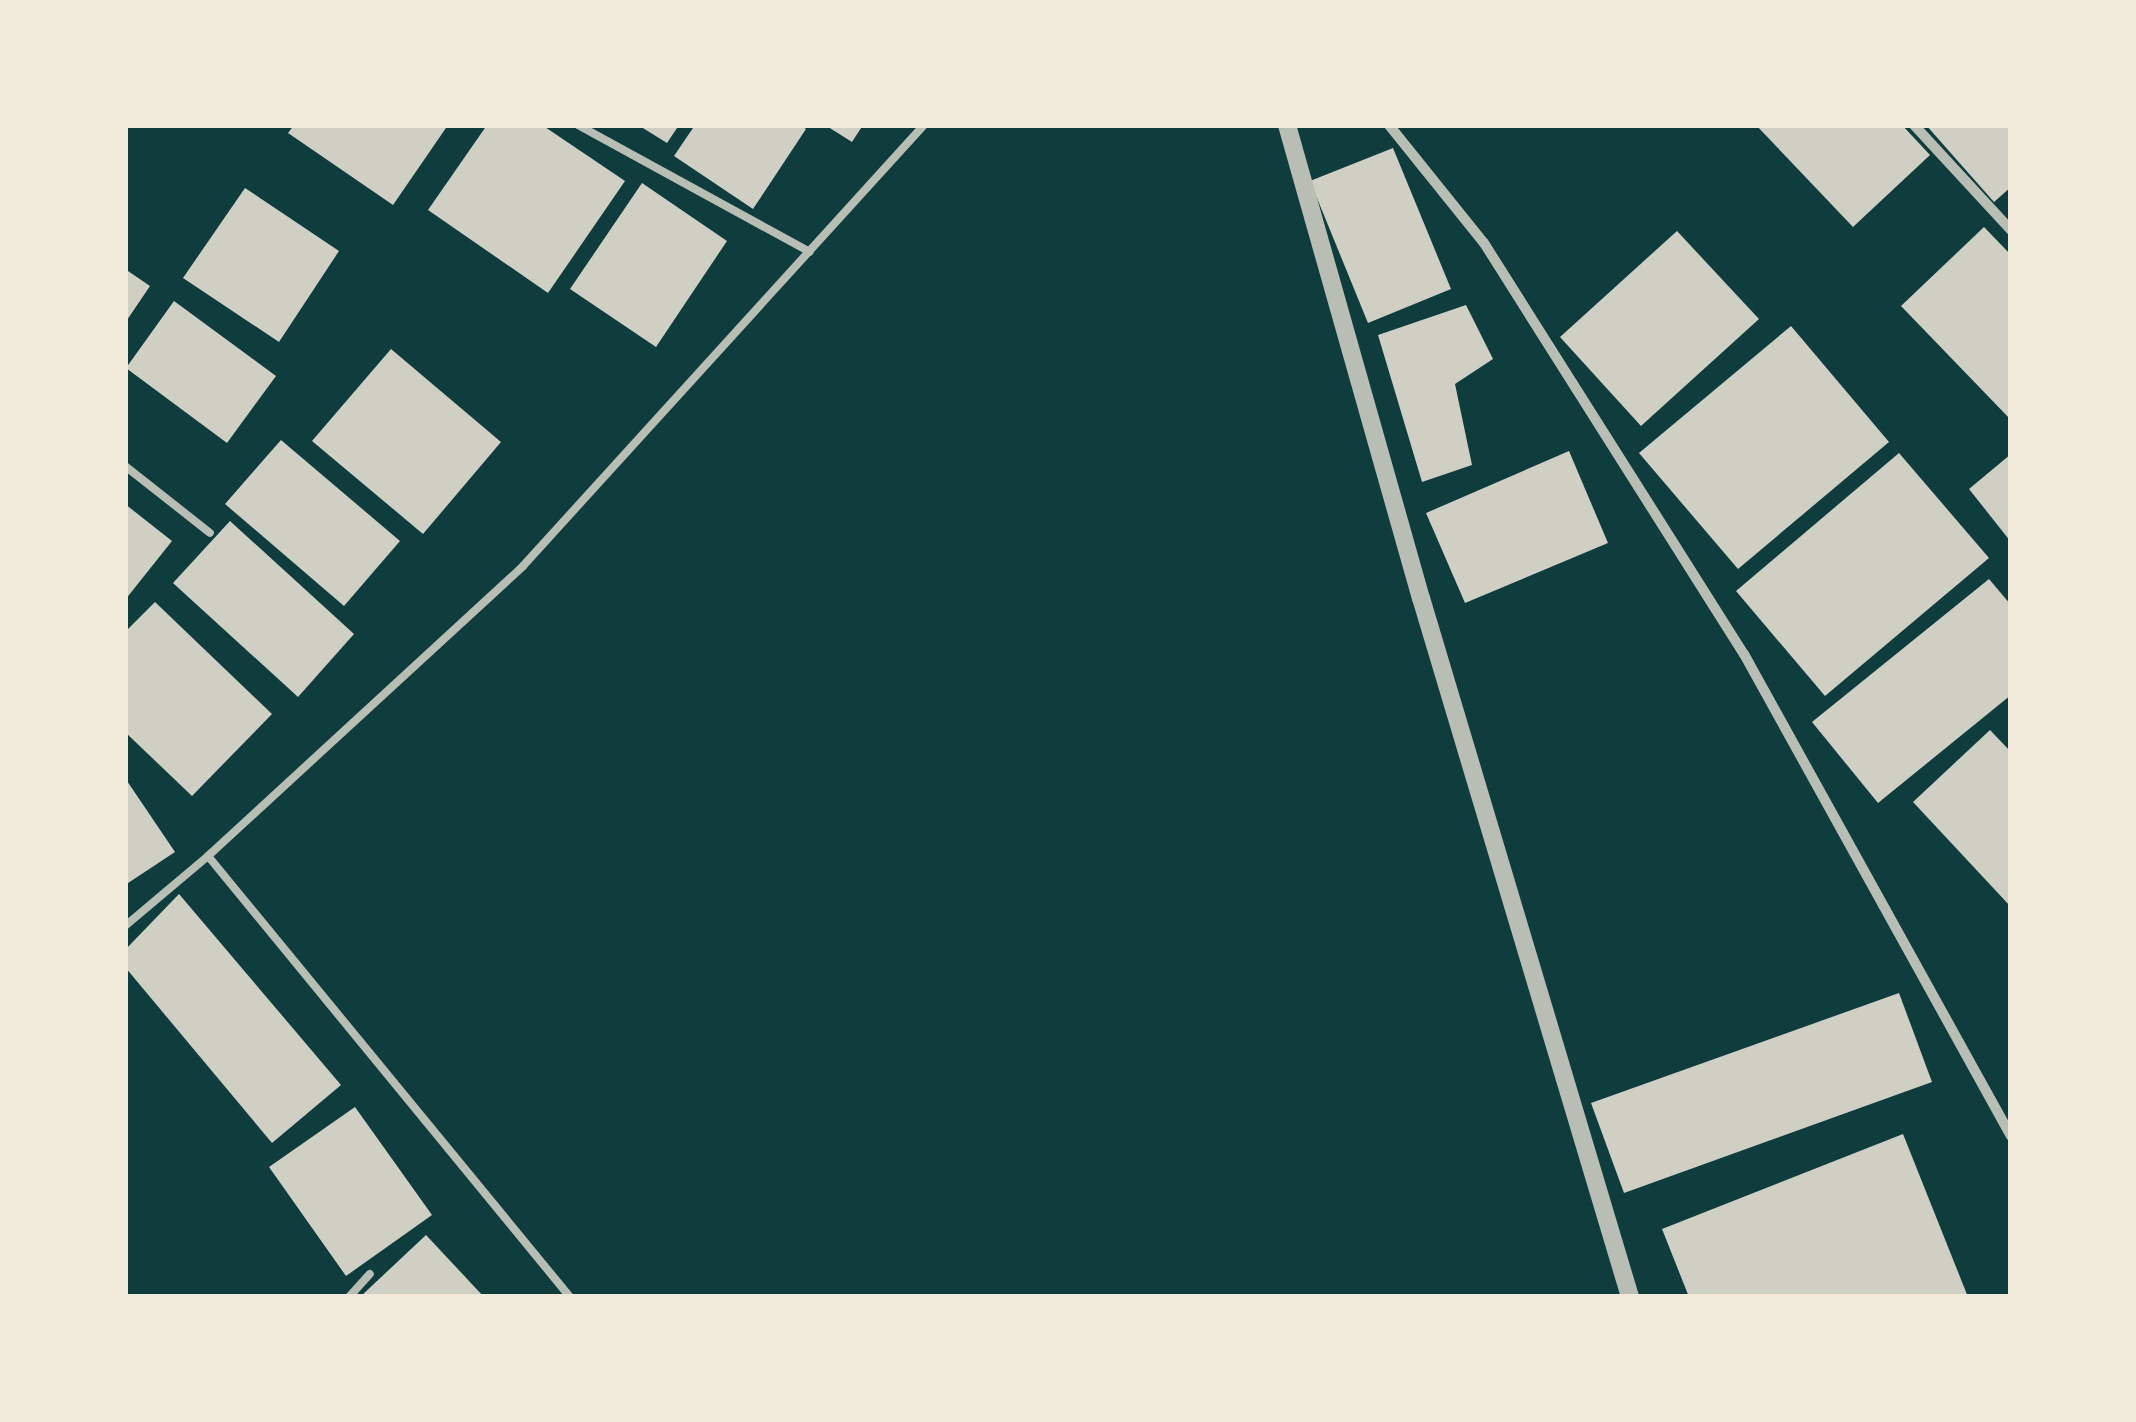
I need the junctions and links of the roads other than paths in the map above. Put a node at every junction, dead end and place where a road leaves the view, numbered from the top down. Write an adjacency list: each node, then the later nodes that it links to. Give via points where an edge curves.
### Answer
1 (578, 125): 7 (lane)
2 (924, 125): 7 (lane)
3 (1287, 125): 16 (street)
4 (1389, 125): 12 (street, via 1484,243 1744,654)
5 (1914, 125): 6 (street)
6 (2011, 230)
7 (810, 252): 10 (lane, via 523,566)
8 (125, 466): 9 (lane)
9 (210, 534)
10 (208, 856): 11 (lane); 15 (lane)
11 (125, 926)
12 (2011, 1136)
13 (370, 1274): 14 (lane)
14 (349, 1297)
15 (570, 1297)
16 (1630, 1297)

